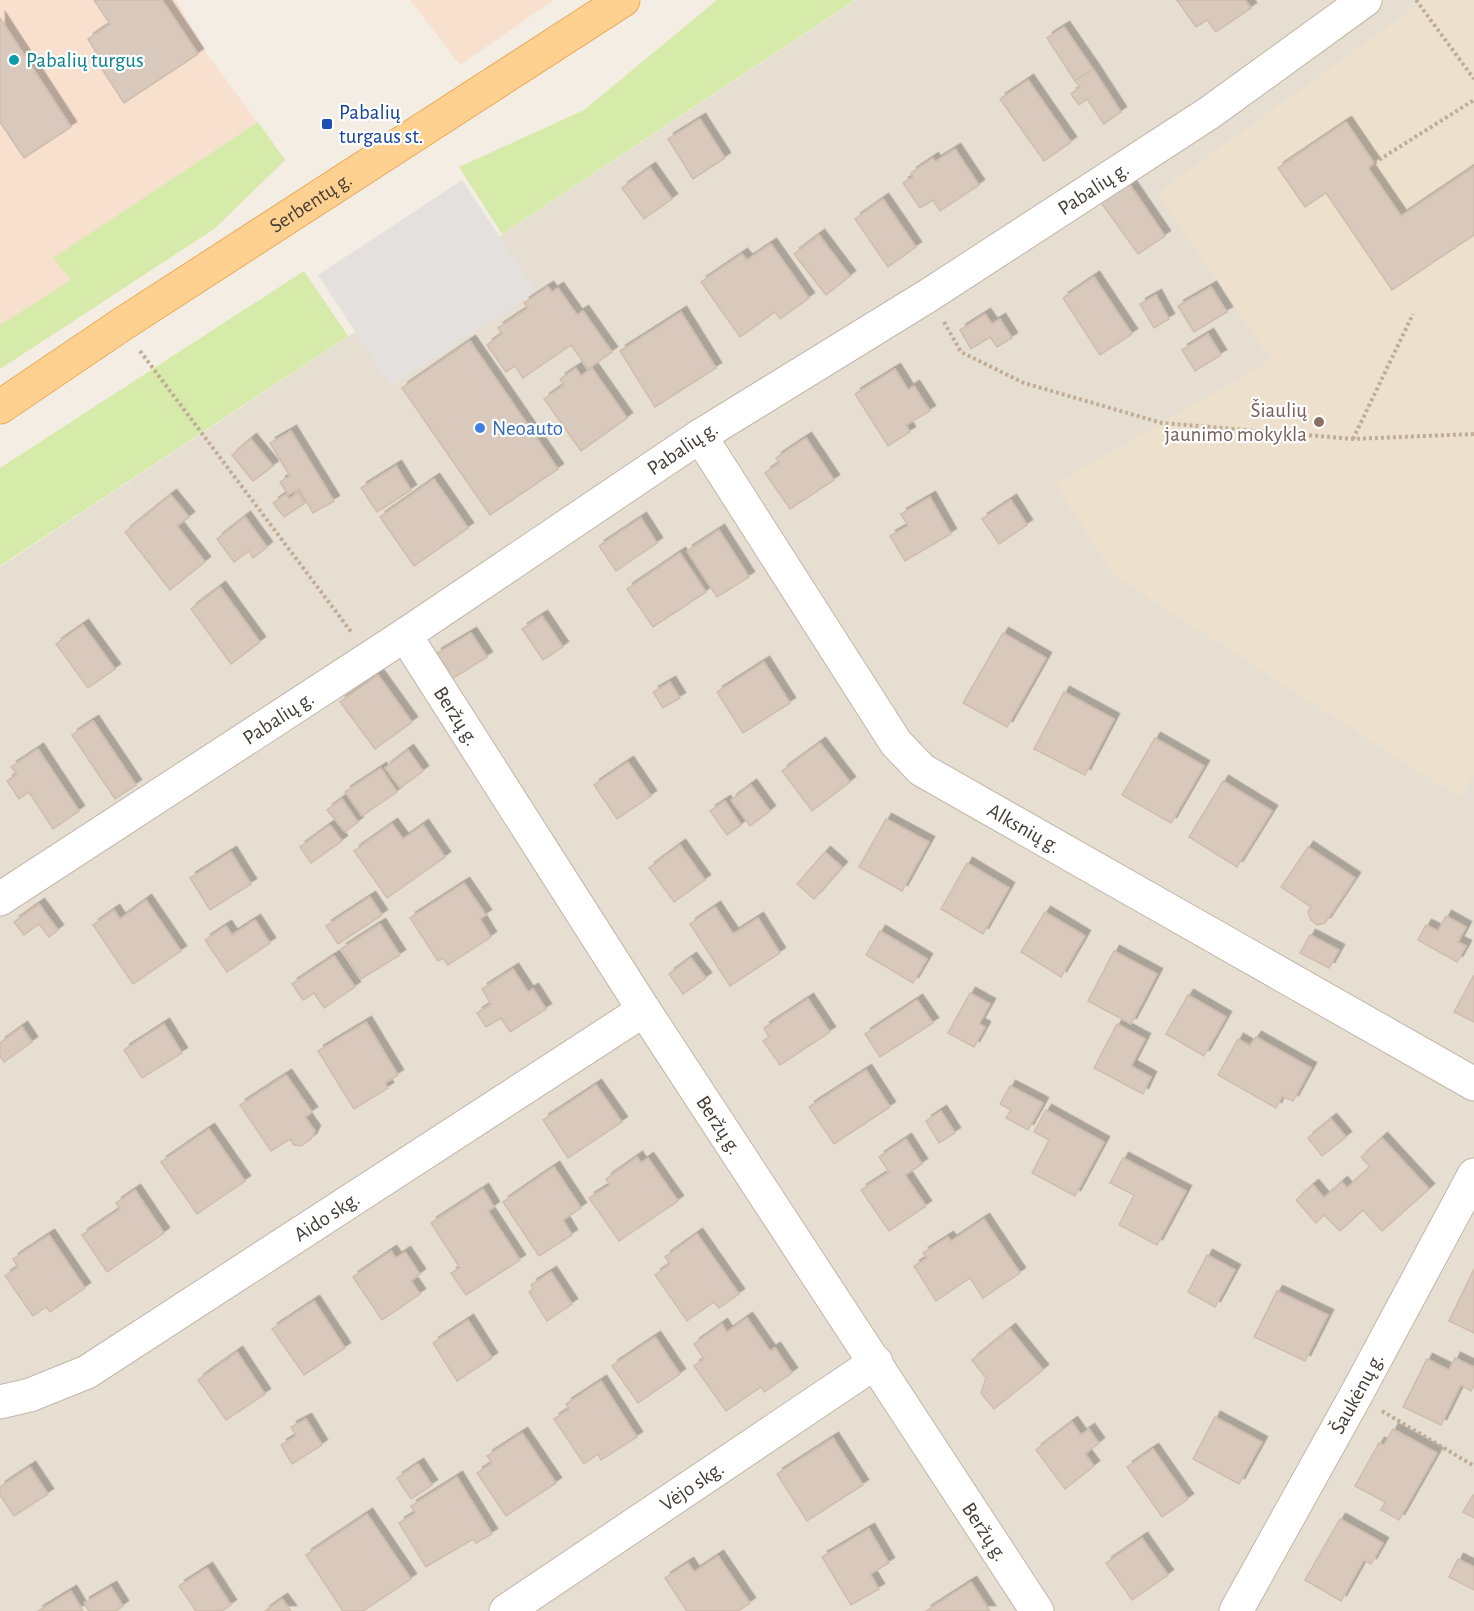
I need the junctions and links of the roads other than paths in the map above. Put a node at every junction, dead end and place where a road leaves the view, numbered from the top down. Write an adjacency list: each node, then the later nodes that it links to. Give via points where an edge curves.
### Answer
1 (623, 0): 3 (main road, Serbentų g.)
2 (1365, 0): 4 (street, Pabalių g., via 1209,113 929,295)
3 (0, 407)
4 (700, 436): 5 (street, Pabalių g.); 8 (street, Alksnių g., via 896,743 922,770)
5 (405, 635): 6 (street, Pabalių g.); 7 (street, Beržų g.)
6 (0, 899)
7 (645, 1010): 10 (street, Beržų g.); 11 (street, Aido skg., via 87,1372 30,1395)
8 (1474, 1084)
9 (1474, 1175): 14 (street, Šaukėnų g.)
10 (876, 1362): 12 (street, Vėjo skg.); 13 (street, Beržų g.)
11 (0, 1402)
12 (506, 1611)
13 (1037, 1611)
14 (1236, 1611)

